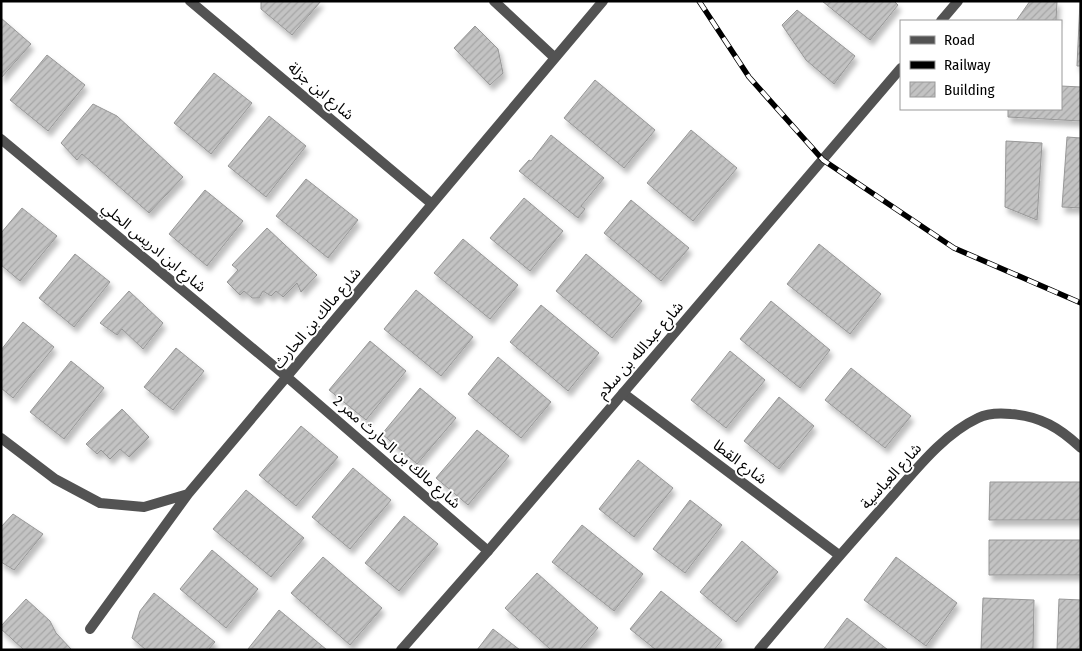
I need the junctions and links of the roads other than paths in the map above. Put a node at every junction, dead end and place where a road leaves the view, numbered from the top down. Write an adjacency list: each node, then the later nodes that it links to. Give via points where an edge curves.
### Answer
1 (494, 1): 6 (street)
2 (603, 1): 6 (street, شارع مالك بن الحارث)
3 (958, 1): 5 (street)
4 (193, 2): 9 (street, شارع ابن جزلة)
5 (942, 20)
6 (555, 58): 9 (street, شارع مالك بن الحارث)
7 (900, 69): 11 (street, شارع عبدالله بن سلام)
8 (1, 140): 10 (street, شارع ابن ادريس الحلي)
9 (432, 204): 10 (street, شارع مالك بن الحارث)
10 (287, 377): 14 (street, شارع مالك بن الحارث); 15 (street, شارع مالك بن الحارث ممر 2)
11 (623, 393): 15 (street, شارع عبدالله بن سلام); 16 (street, شارع القطا)
12 (1, 438): 14 (street, via 54,478 100,503 144,507)
13 (1081, 448): 16 (street, شارع العباسية, via 1059,430 1028,415 1000,412 979,417 931,453)
14 (188, 494): 17 (street, شارع مالك بن الحارث)
15 (488, 551): 18 (street, شارع عبدالله بن سلام)
16 (839, 555): 19 (street, شارع العباسية)
17 (90, 629)
18 (401, 650)
19 (760, 650)

